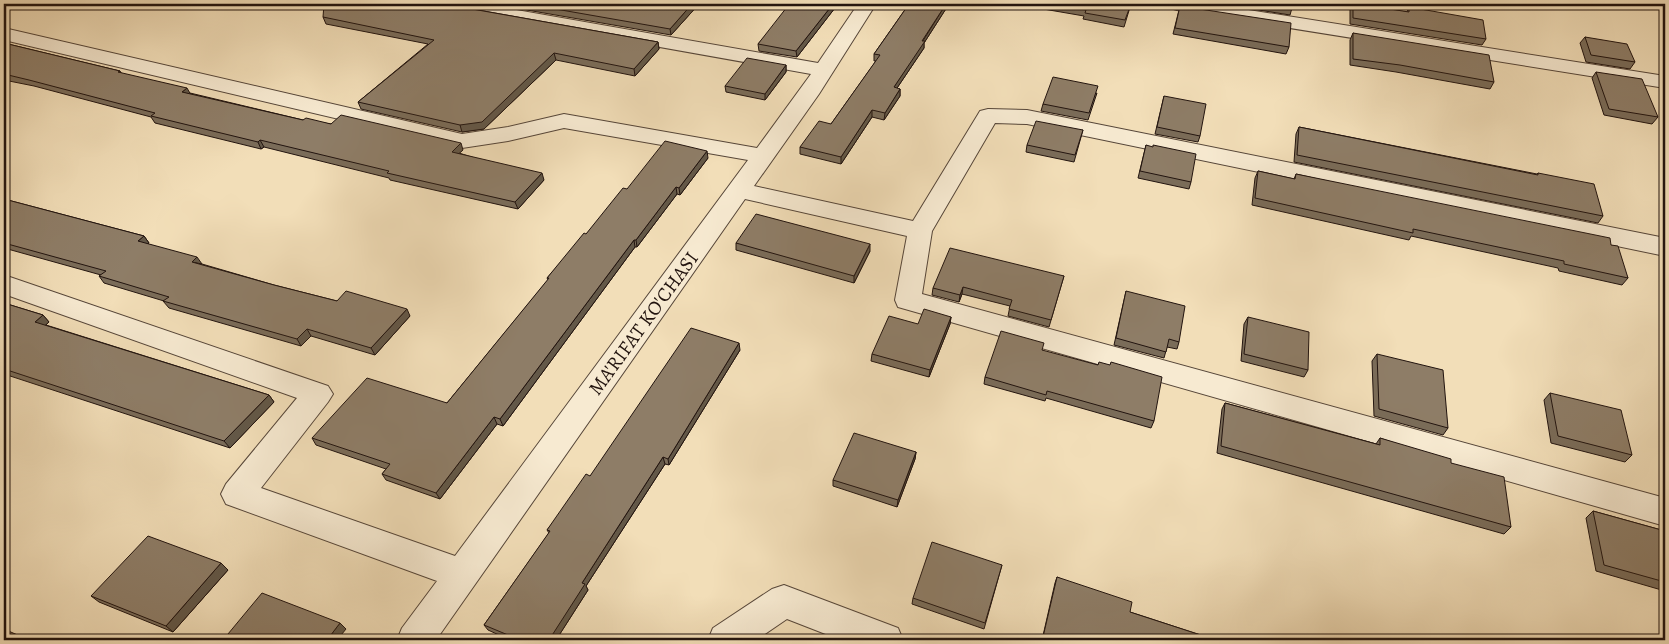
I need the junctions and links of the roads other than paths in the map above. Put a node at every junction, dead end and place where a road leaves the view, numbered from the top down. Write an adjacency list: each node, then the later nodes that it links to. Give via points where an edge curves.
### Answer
1 (452, 4): 5 (street)
2 (867, 4): 5 (street, MA'RIFAT KO'CHASI)
3 (1177, 4): 6 (street)
4 (4, 34): 7 (street, via 462,141 564,121)
5 (824, 70): 7 (street, MA'RIFAT KO'CHASI)
6 (1665, 82)
7 (763, 156): 8 (street, MA'RIFAT KO'CHASI)
8 (739, 190): 9 (street); 13 (street, MA'RIFAT KO'CHASI)
9 (920, 231): 10 (street, via 988,116 1026,117); 12 (street, via 908,300)
10 (1665, 247)
11 (4, 284): 13 (street, via 318,394 237,494)
12 (1665, 512)
13 (463, 575): 14 (street, MA'RIFAT KO'CHASI)
14 (415, 640)
15 (726, 640): 16 (street, via 784,601)
16 (885, 640)

